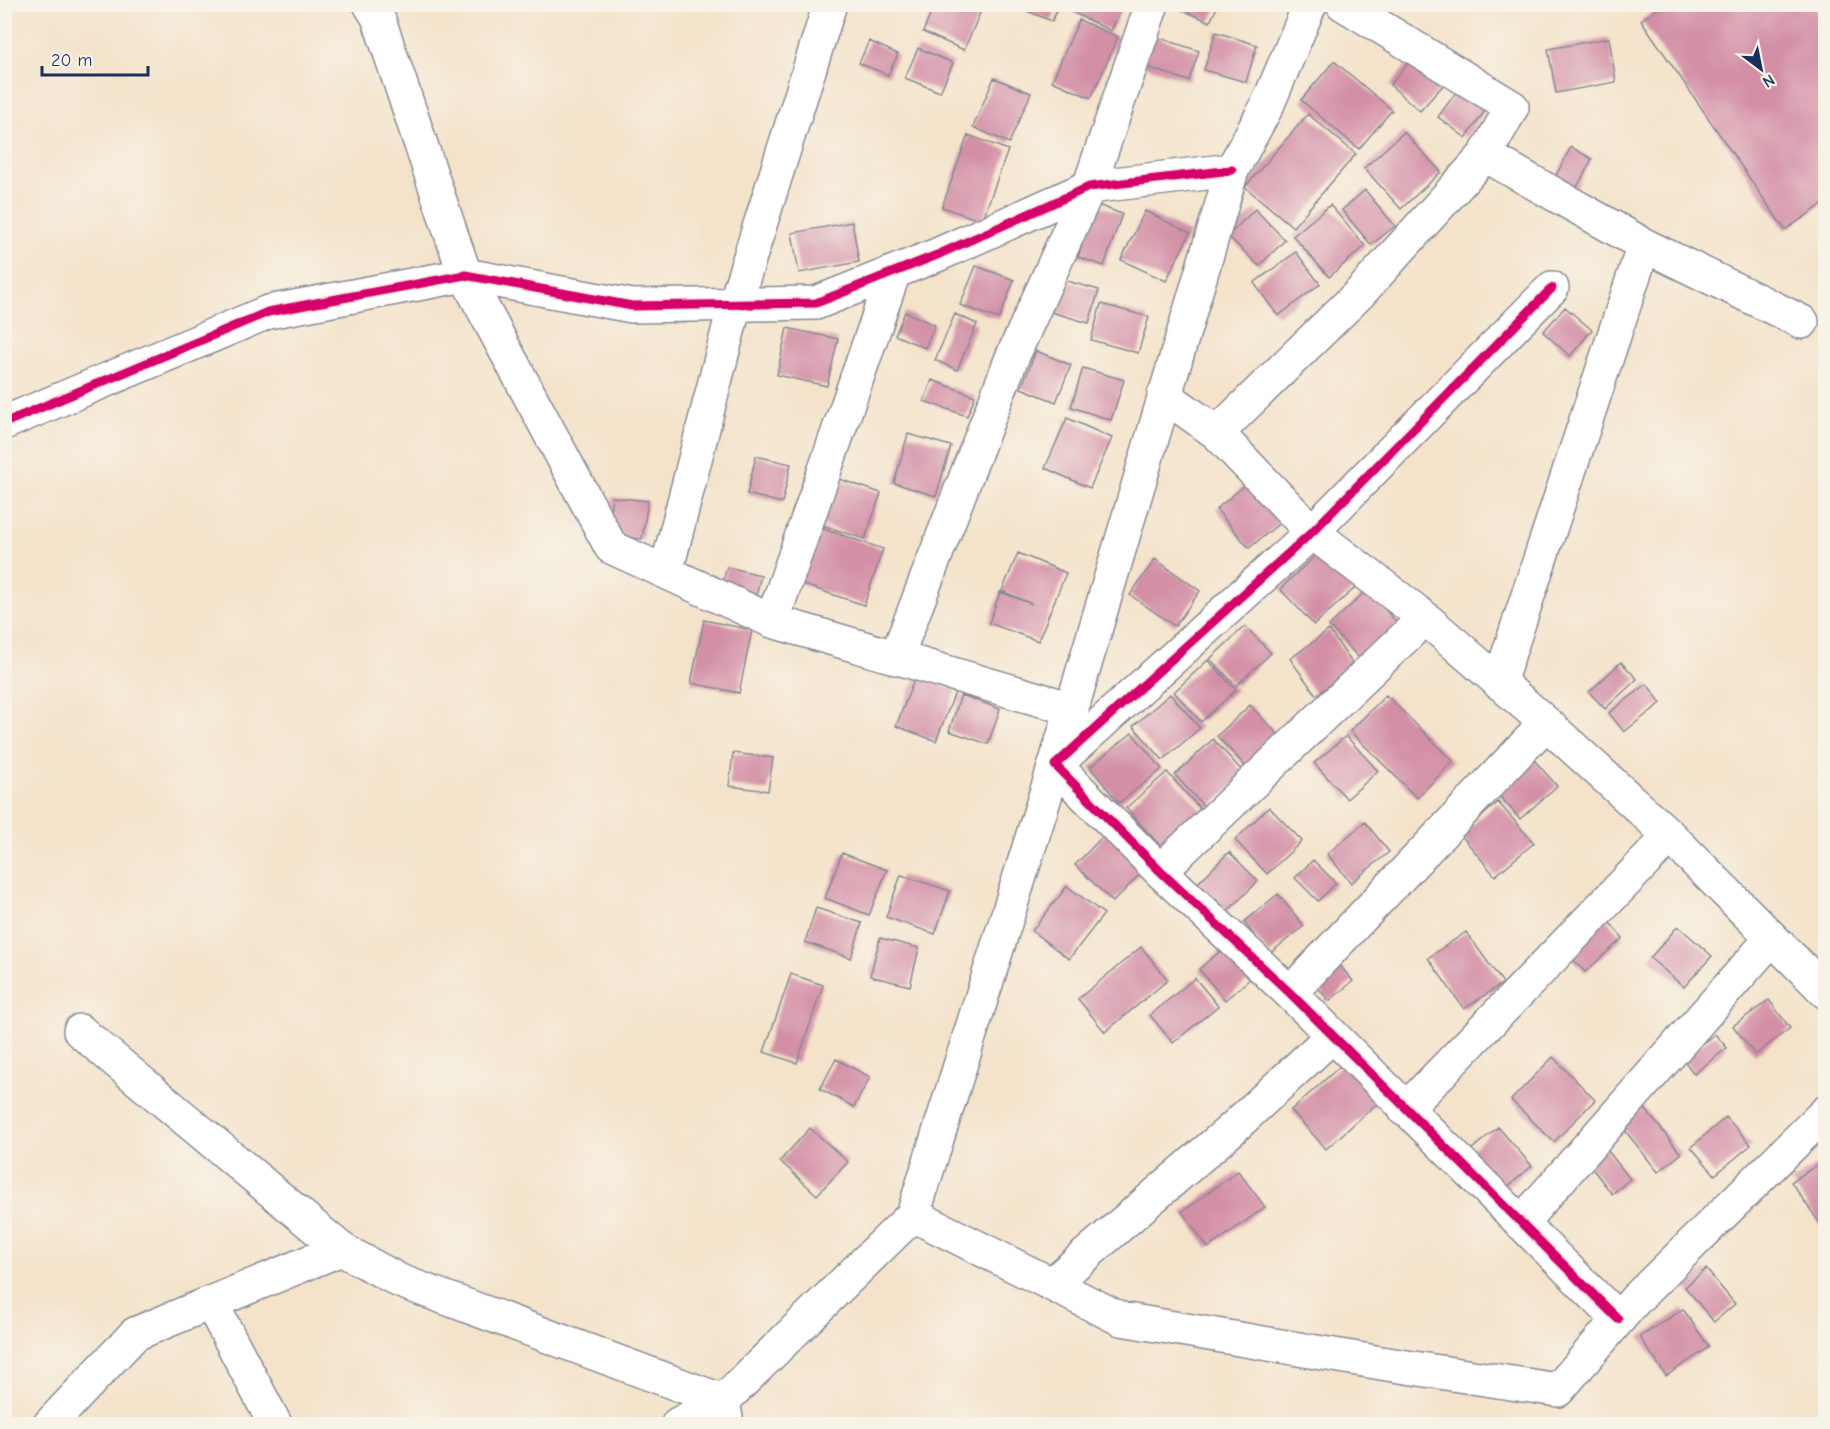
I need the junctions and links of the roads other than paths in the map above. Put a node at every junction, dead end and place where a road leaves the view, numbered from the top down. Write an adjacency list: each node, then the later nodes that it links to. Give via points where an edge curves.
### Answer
1 (370, 4): 11 (street, via 378,17)
2 (830, 4): 13 (street)
3 (1152, 4): 8 (street)
4 (1310, 4): 7 (street, via 1267,106)
5 (1343, 4): 6 (street, via 1512,107)
6 (1485, 155): 9 (street); 17 (street, via 1360,293)
7 (1232, 170): 8 (street); 15 (street)
8 (1089, 187): 10 (street); 22 (street, via 1011,360)
9 (1644, 244): 14 (street); 23 (street)
10 (894, 272): 13 (street, via 816,303); 21 (street)
11 (465, 275): 13 (street, via 632,306); 16 (street, via 268,312); 19 (street, via 611,546)
12 (1552, 288): 18 (street)
13 (735, 304): 19 (street)
14 (1803, 322)
15 (1164, 394): 17 (street); 24 (street)
16 (4, 423)
17 (1217, 433): 18 (street)
18 (1312, 532): 20 (street); 26 (street)
19 (666, 572): 21 (street)
20 (1425, 618): 23 (street); 28 (street)
21 (772, 621): 22 (street)
22 (896, 658): 24 (street)
23 (1499, 682): 25 (street)
24 (1072, 709): 26 (street)
25 (1546, 723): 27 (street); 31 (street)
26 (1055, 765): 28 (street); 36 (street)
27 (1670, 836): 29 (street); 34 (street)
28 (1161, 871): 31 (street)
29 (1772, 938): 30 (street); 37 (street)
30 (1826, 992)
31 (1290, 993): 33 (street)
32 (81, 1030): 38 (street)
33 (1332, 1036): 34 (street); 39 (street, via 1232,1129)
34 (1406, 1110): 37 (street)
35 (1826, 1112): 41 (street)
36 (913, 1215): 39 (street); 42 (street)
37 (1521, 1223): 41 (street)
38 (341, 1249): 40 (street); 42 (street, via 400,1281)
39 (1052, 1284): 41 (street, via 1121,1319 1558,1390)
40 (211, 1303): 43 (street, via 135,1334); 44 (street)
41 (1618, 1319)
42 (725, 1413): 45 (street)
43 (50, 1425)
44 (275, 1425)
45 (678, 1425)

